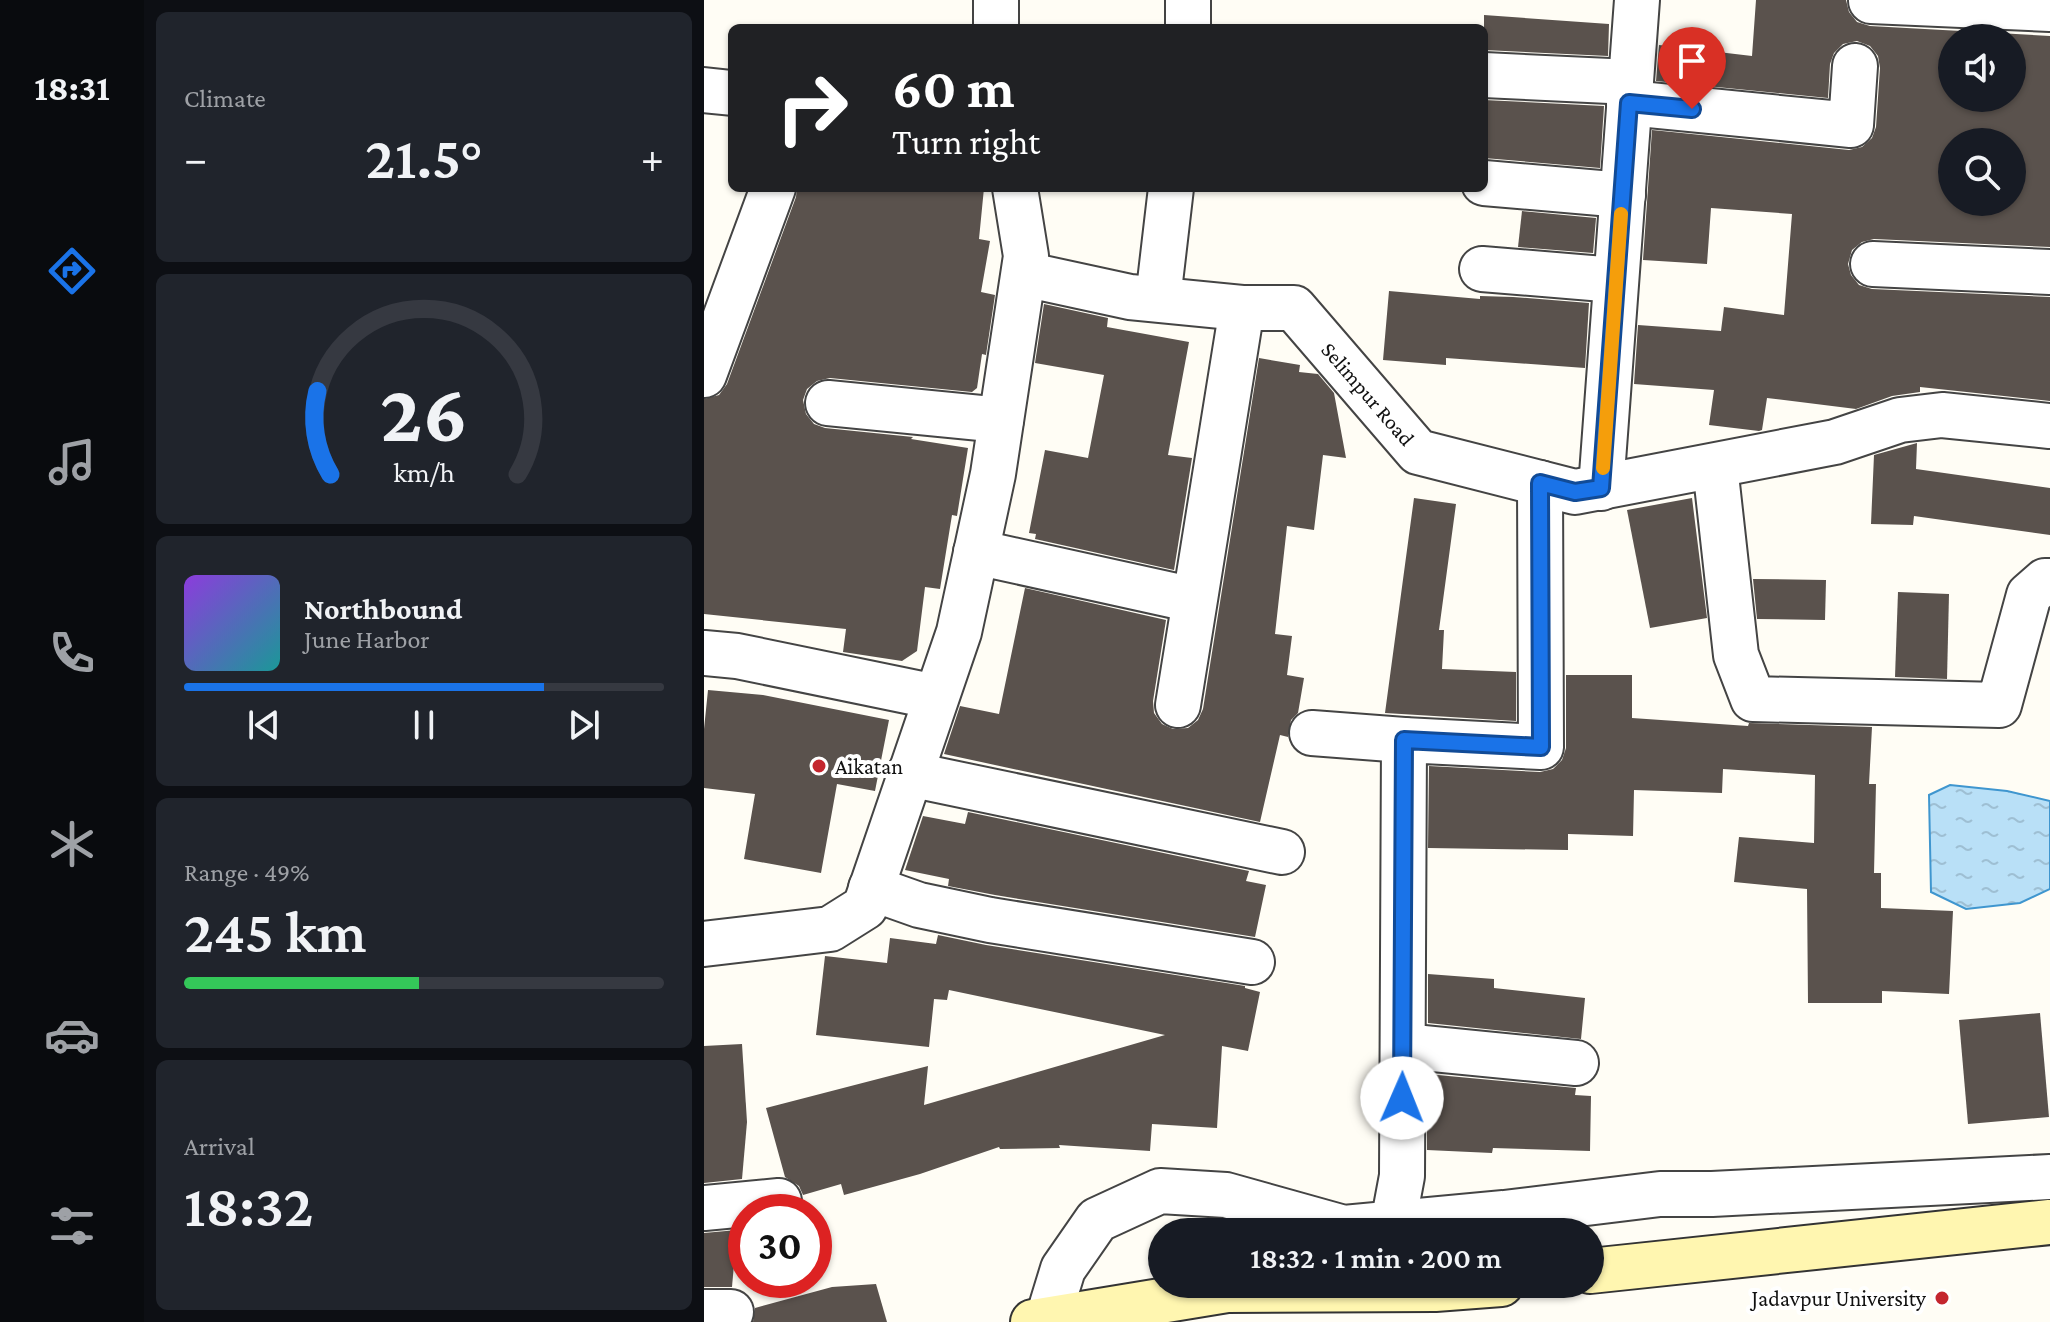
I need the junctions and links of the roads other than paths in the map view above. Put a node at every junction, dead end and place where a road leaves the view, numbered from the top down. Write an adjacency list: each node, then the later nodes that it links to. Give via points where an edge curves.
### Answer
1 (996, 0): 6 (street)
2 (1188, 0): 7 (street)
3 (1637, 0): 11 (street)
4 (1871, 1): 5 (street)
5 (2050, 9)
6 (996, 24)
7 (1188, 24)
8 (1855, 66): 11 (street, via 1851,125)
9 (1488, 75): 11 (street)
10 (704, 90): 12 (street)
11 (1630, 92): 17 (street)
12 (728, 93)
13 (1488, 183): 17 (street)
14 (772, 192): 25 (street)
15 (1016, 192): 19 (street)
16 (1171, 192): 23 (street)
17 (1623, 195): 22 (street)
18 (1873, 264): 21 (street)
19 (1025, 265): 23 (street, Selimpur Road, via 1130,297); 27 (street)
20 (1482, 269): 22 (street)
21 (2050, 272)
22 (1616, 280): 31 (street)
23 (1158, 299): 24 (street, Selimpur Road)
24 (1242, 308): 30 (street, Selimpur Road, via 1294,308 1418,452); 34 (street)
25 (704, 375)
26 (828, 403): 27 (street)
27 (1001, 420): 32 (street)
28 (2050, 426): 29 (street, Selimpur Road, via 1924,417 1835,442)
29 (1715, 466): 31 (street, Selimpur Road); 33 (street, via 1736,655 1753,699 1999,705 2029,595)
30 (1540, 483): 31 (street, Selimpur Road, via 1575,492); 39 (street, via 1541,747)
31 (1601, 488)
32 (976, 552): 34 (street); 36 (street, via 959,632)
33 (2050, 581)
34 (1194, 600): 37 (street)
35 (704, 653): 36 (street)
36 (936, 697): 40 (street)
37 (1178, 705)
38 (1312, 733): 39 (street)
39 (1404, 740): 45 (street)
40 (909, 774): 41 (street); 42 (street)
41 (1282, 852)
42 (871, 888): 43 (street, via 865,907 830,929); 44 (street, via 990,920)
43 (704, 944)
44 (1252, 962)
45 (1403, 1046): 46 (street); 51 (street, via 1402,1176)
46 (1576, 1063)
47 (2050, 1177): 52 (street, via 1660,1194)
48 (728, 1206): 49 (street)
49 (704, 1208)
50 (1308, 1218): 56 (street, via 1226,1195 1160,1191 1097,1220 1063,1269)
51 (1394, 1218)
52 (1446, 1218)
53 (2050, 1222): 54 (main road)
54 (1604, 1270)
55 (1174, 1298): 56 (main road)
56 (1041, 1320)

